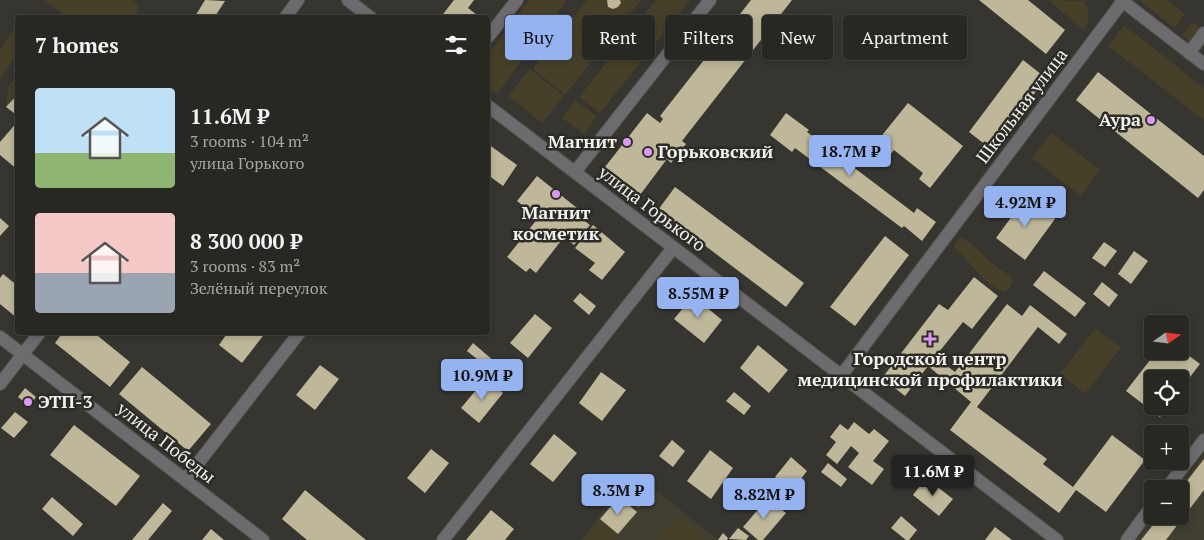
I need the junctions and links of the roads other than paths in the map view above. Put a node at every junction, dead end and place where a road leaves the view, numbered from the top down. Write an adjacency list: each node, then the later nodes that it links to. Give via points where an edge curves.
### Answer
1 (298, 0): 6 (street)
2 (348, 0): 7 (street)
3 (516, 0): 9 (street)
4 (710, 0): 13 (street)
5 (1122, 1): 10 (street); 19 (street, Школьная улица)
6 (287, 15)
7 (367, 15)
8 (1204, 33): 10 (street)
9 (490, 34)
10 (1189, 52): 11 (street)
11 (1204, 64)
12 (490, 108): 13 (street, улица Горького)
13 (575, 172): 14 (street, улица Горького)
14 (674, 248): 19 (street, улица Горького); 26 (street)
15 (38, 335): 18 (street)
16 (298, 335): 22 (street)
17 (0, 337): 18 (street, улица Победы)
18 (23, 354): 20 (street); 22 (street, улица Победы)
19 (841, 376): 27 (street, улица Горького)
20 (0, 384)
21 (1204, 440): 23 (street)
22 (185, 480): 25 (street, улица Победы)
23 (1173, 480)
24 (1144, 517): 28 (street)
25 (263, 540)
26 (443, 540)
27 (1057, 540)
28 (1127, 540)

